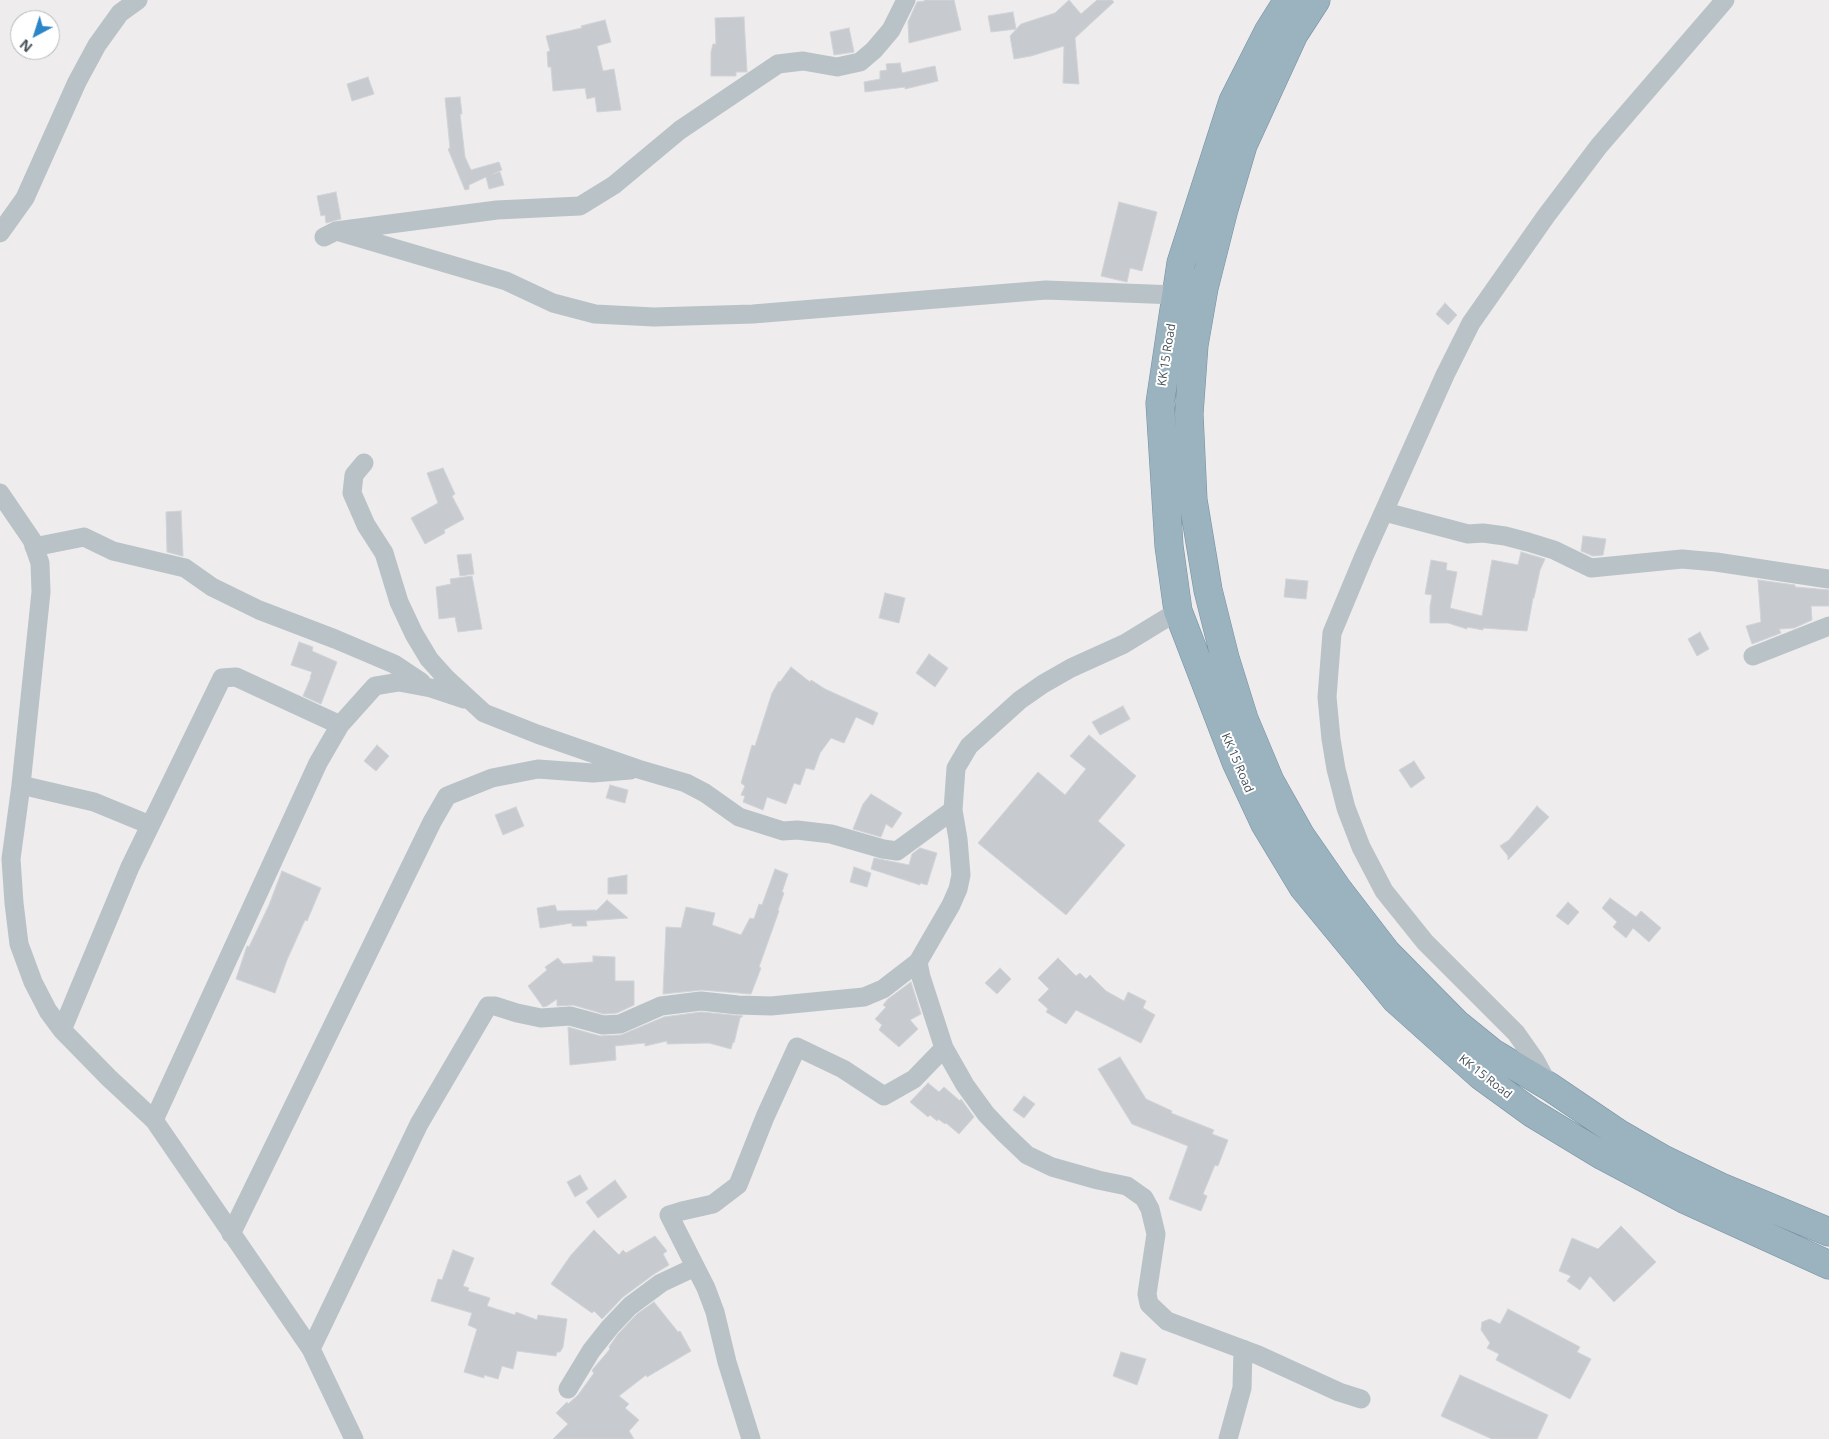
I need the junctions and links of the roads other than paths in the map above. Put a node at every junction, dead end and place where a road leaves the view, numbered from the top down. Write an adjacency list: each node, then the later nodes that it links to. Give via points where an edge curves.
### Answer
1 (138, 0): 6 (street, via 120,13 97,45 25,198)
2 (906, 0): 7 (street, via 891,30 860,62 837,67 802,61 778,64 680,130 614,185 580,206 497,210 330,234 506,281 553,303 595,314 654,317 753,314 1046,290)
3 (1288, 0): 7 (highway, KK 15 Road, via 1233,101 1181,263)
4 (1316, 0): 26 (highway, KK 15 Road, via 1294,34 1243,145 1224,208 1199,317 1189,414 1193,500 1208,590 1230,675 1262,763 1297,828 1327,874 1387,953 1456,1023 1493,1053)
5 (1725, 0): 10 (street, via 1598,146 1471,323)
6 (0, 232)
7 (1176, 295): 13 (highway, KK 15 Road, via 1160,402 1169,546)
8 (364, 463): 17 (street, via 354,475 352,493 384,553 402,610 430,659)
9 (0, 493): 11 (street)
10 (1385, 512): 12 (street, via 1468,534 1483,533 1528,542 1554,550 1591,568 1682,559); 26 (street, via 1332,633 1327,697 1336,769 1346,808 1361,847 1384,891 1425,942 1516,1033)
11 (34, 547): 16 (street, via 84,537 113,551 186,568 212,587 259,610 394,664); 20 (street, via 40,563 41,592)
12 (1829, 579)
13 (1178, 611): 21 (street, via 1124,644 1043,684 1005,712 969,746 956,768); 30 (highway, KK 15 Road, via 1236,762 1265,824 1303,887 1401,1005 1481,1076 1532,1113 1684,1199)
14 (1829, 626): 15 (street)
15 (1753, 656)
16 (431, 688): 17 (street); 18 (street, via 399,682 375,686)
17 (471, 701): 19 (street, via 484,713 500,720)
18 (340, 725): 22 (street, via 236,677 222,678); 27 (street, via 318,763)
19 (638, 769): 21 (street, via 686,783 739,817 764,826 783,831 831,834 897,851); 29 (street, via 593,773 538,769 492,778 447,796)
20 (21, 785): 22 (street, via 94,802); 24 (street, via 11,859 19,944 33,982)
21 (952, 810): 23 (street, via 961,876 958,889)
22 (150, 825): 24 (street)
23 (918, 962): 25 (street); 32 (street, via 883,989 864,997 772,1006 701,1001 661,1006 620,1024 603,1025 570,1016 541,1018 488,1006 419,1124)
24 (62, 1030): 27 (street)
25 (944, 1048): 31 (street, via 914,1078 884,1096 843,1069 798,1047 738,1185 713,1204 669,1216); 33 (street, via 986,1114 1027,1155 1052,1167 1127,1186 1144,1198 1156,1234 1149,1304 1167,1322)
26 (1550, 1087): 28 (highway, KK 15 Road, via 1663,1159)
27 (154, 1120): 29 (street)
28 (1829, 1232)
29 (232, 1234): 32 (street)
30 (1829, 1265)
31 (695, 1267): 34 (street, via 661,1283 630,1306 591,1350); 37 (street, via 715,1312)
32 (311, 1349): 36 (street)
33 (1243, 1350): 35 (street); 38 (street, via 1242,1388)
34 (568, 1389)
35 (1361, 1399)
36 (354, 1439)
37 (751, 1439)
38 (1228, 1439)

